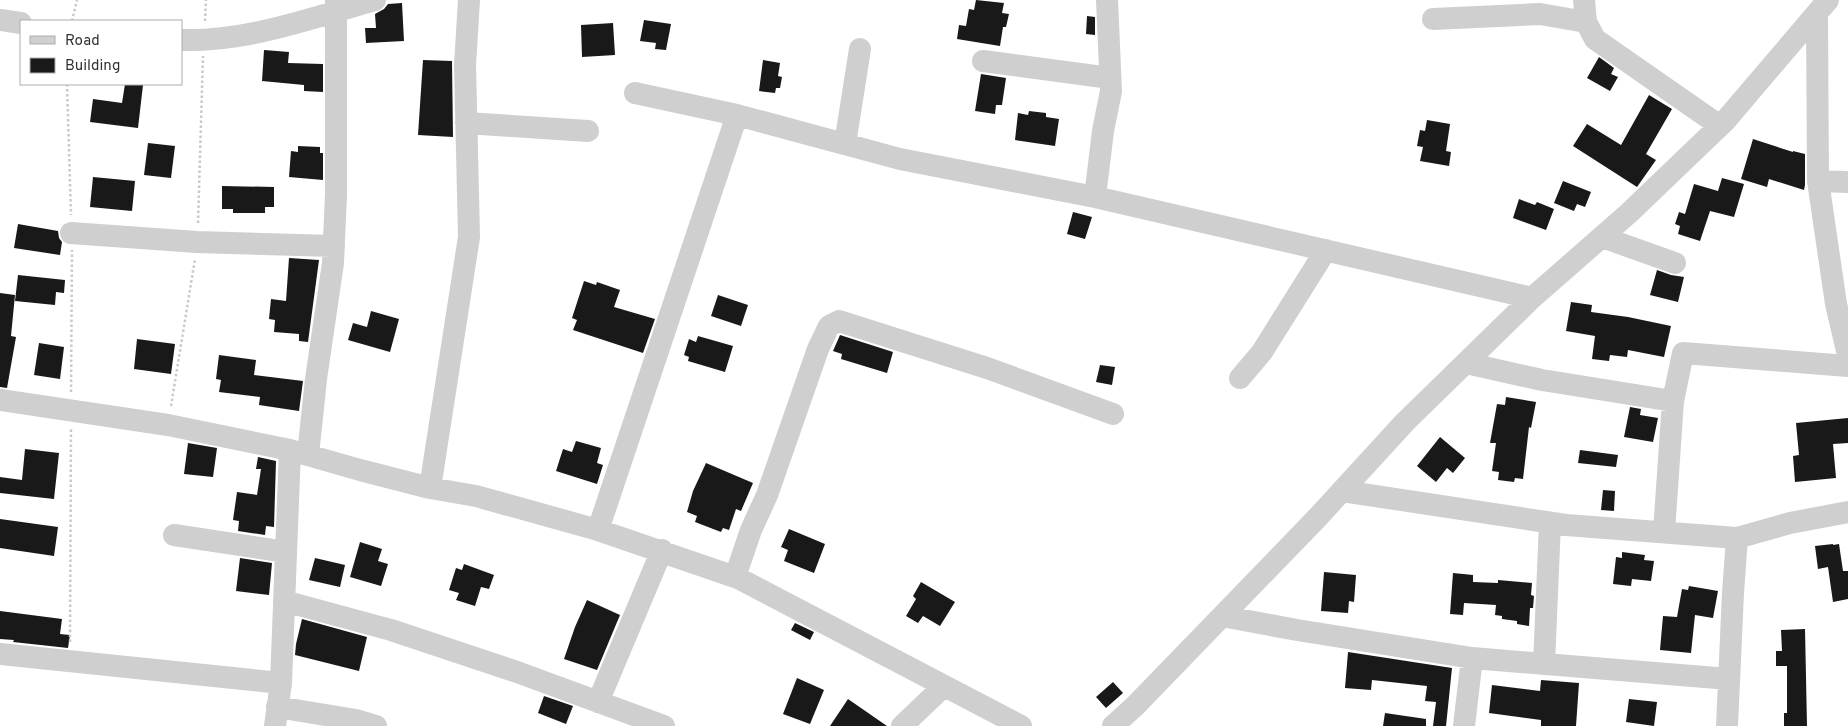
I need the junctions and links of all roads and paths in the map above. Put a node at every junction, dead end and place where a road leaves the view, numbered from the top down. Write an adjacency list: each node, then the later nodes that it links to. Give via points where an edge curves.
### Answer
1 (77, 0): 11 (path)
2 (206, 0): 15 (path)
3 (374, 0): 7 (street)
4 (469, 0): 22 (street)
5 (1108, 0): 18 (street)
6 (1584, 0): 12 (street)
7 (336, 6): 15 (street, via 282,27); 32 (street)
8 (1822, 7): 23 (street); 26 (street)
9 (1433, 19): 12 (street, via 1540,14)
10 (0, 20): 13 (street)
11 (72, 20)
12 (1586, 22): 23 (street, via 1594,39)
13 (20, 23)
14 (182, 40): 15 (street)
15 (204, 40): 31 (path)
16 (860, 49): 25 (street)
17 (983, 61): 18 (street)
18 (1110, 78): 28 (street, via 1111,91)
19 (68, 85): 29 (path)
20 (635, 93): 21 (street)
21 (737, 115): 25 (street); 51 (street)
22 (466, 123): 24 (street); 47 (street, via 469,237)
23 (1720, 126): 30 (street)
24 (588, 131)
25 (845, 144): 28 (street, via 900,159)
26 (1818, 181): 27 (street); 36 (street)
27 (1848, 182)
28 (1095, 197): 33 (street)
29 (71, 233): 31 (street); 43 (path)
30 (1602, 237): 34 (street); 35 (street)
31 (197, 242): 32 (street); 45 (path)
32 (334, 246): 46 (street, via 316,379)
33 (1326, 250): 35 (street); 40 (street, via 1262,352)
34 (1675, 263)
35 (1532, 298): 38 (street)
36 (1842, 305): 37 (street)
37 (1848, 355)
38 (1466, 363): 42 (street, via 1542,380); 48 (street)
39 (1848, 366): 42 (street, via 1684,353)
40 (1240, 378)
41 (0, 400): 43 (street)
42 (1674, 402): 52 (street)
43 (71, 412): 45 (street); 62 (path)
44 (1113, 414): 57 (street, via 987,368 839,321 829,326 818,349)
45 (168, 425): 46 (street)
46 (299, 453): 47 (street); 56 (street)
47 (430, 488): 51 (street, via 476,496)
48 (1342, 490): 50 (street); 59 (street)
49 (1848, 512): 54 (street)
50 (1550, 522): 52 (street); 63 (street)
51 (598, 530): 55 (street)
52 (1664, 532): 54 (street)
53 (174, 535): 56 (street)
54 (1737, 538): 64 (street)
55 (662, 550): 57 (street); 67 (street)
56 (286, 552): 58 (street)
57 (735, 577): 66 (street)
58 (284, 601): 65 (street); 67 (street, via 400,633)
59 (1222, 616): 61 (street); 73 (street)
60 (0, 654): 62 (street)
61 (1472, 658): 63 (street); 74 (street)
62 (70, 661): 65 (street)
63 (1544, 664): 64 (street)
64 (1729, 679): 75 (street)
65 (281, 683): 68 (street)
66 (944, 686): 71 (street); 72 (street)
67 (598, 702): 70 (street)
68 (276, 717): 69 (street, via 356,720)
69 (376, 726)
70 (664, 726)
71 (902, 726)
72 (1021, 726)
73 (1113, 726)
74 (1464, 726)
75 (1727, 726)

